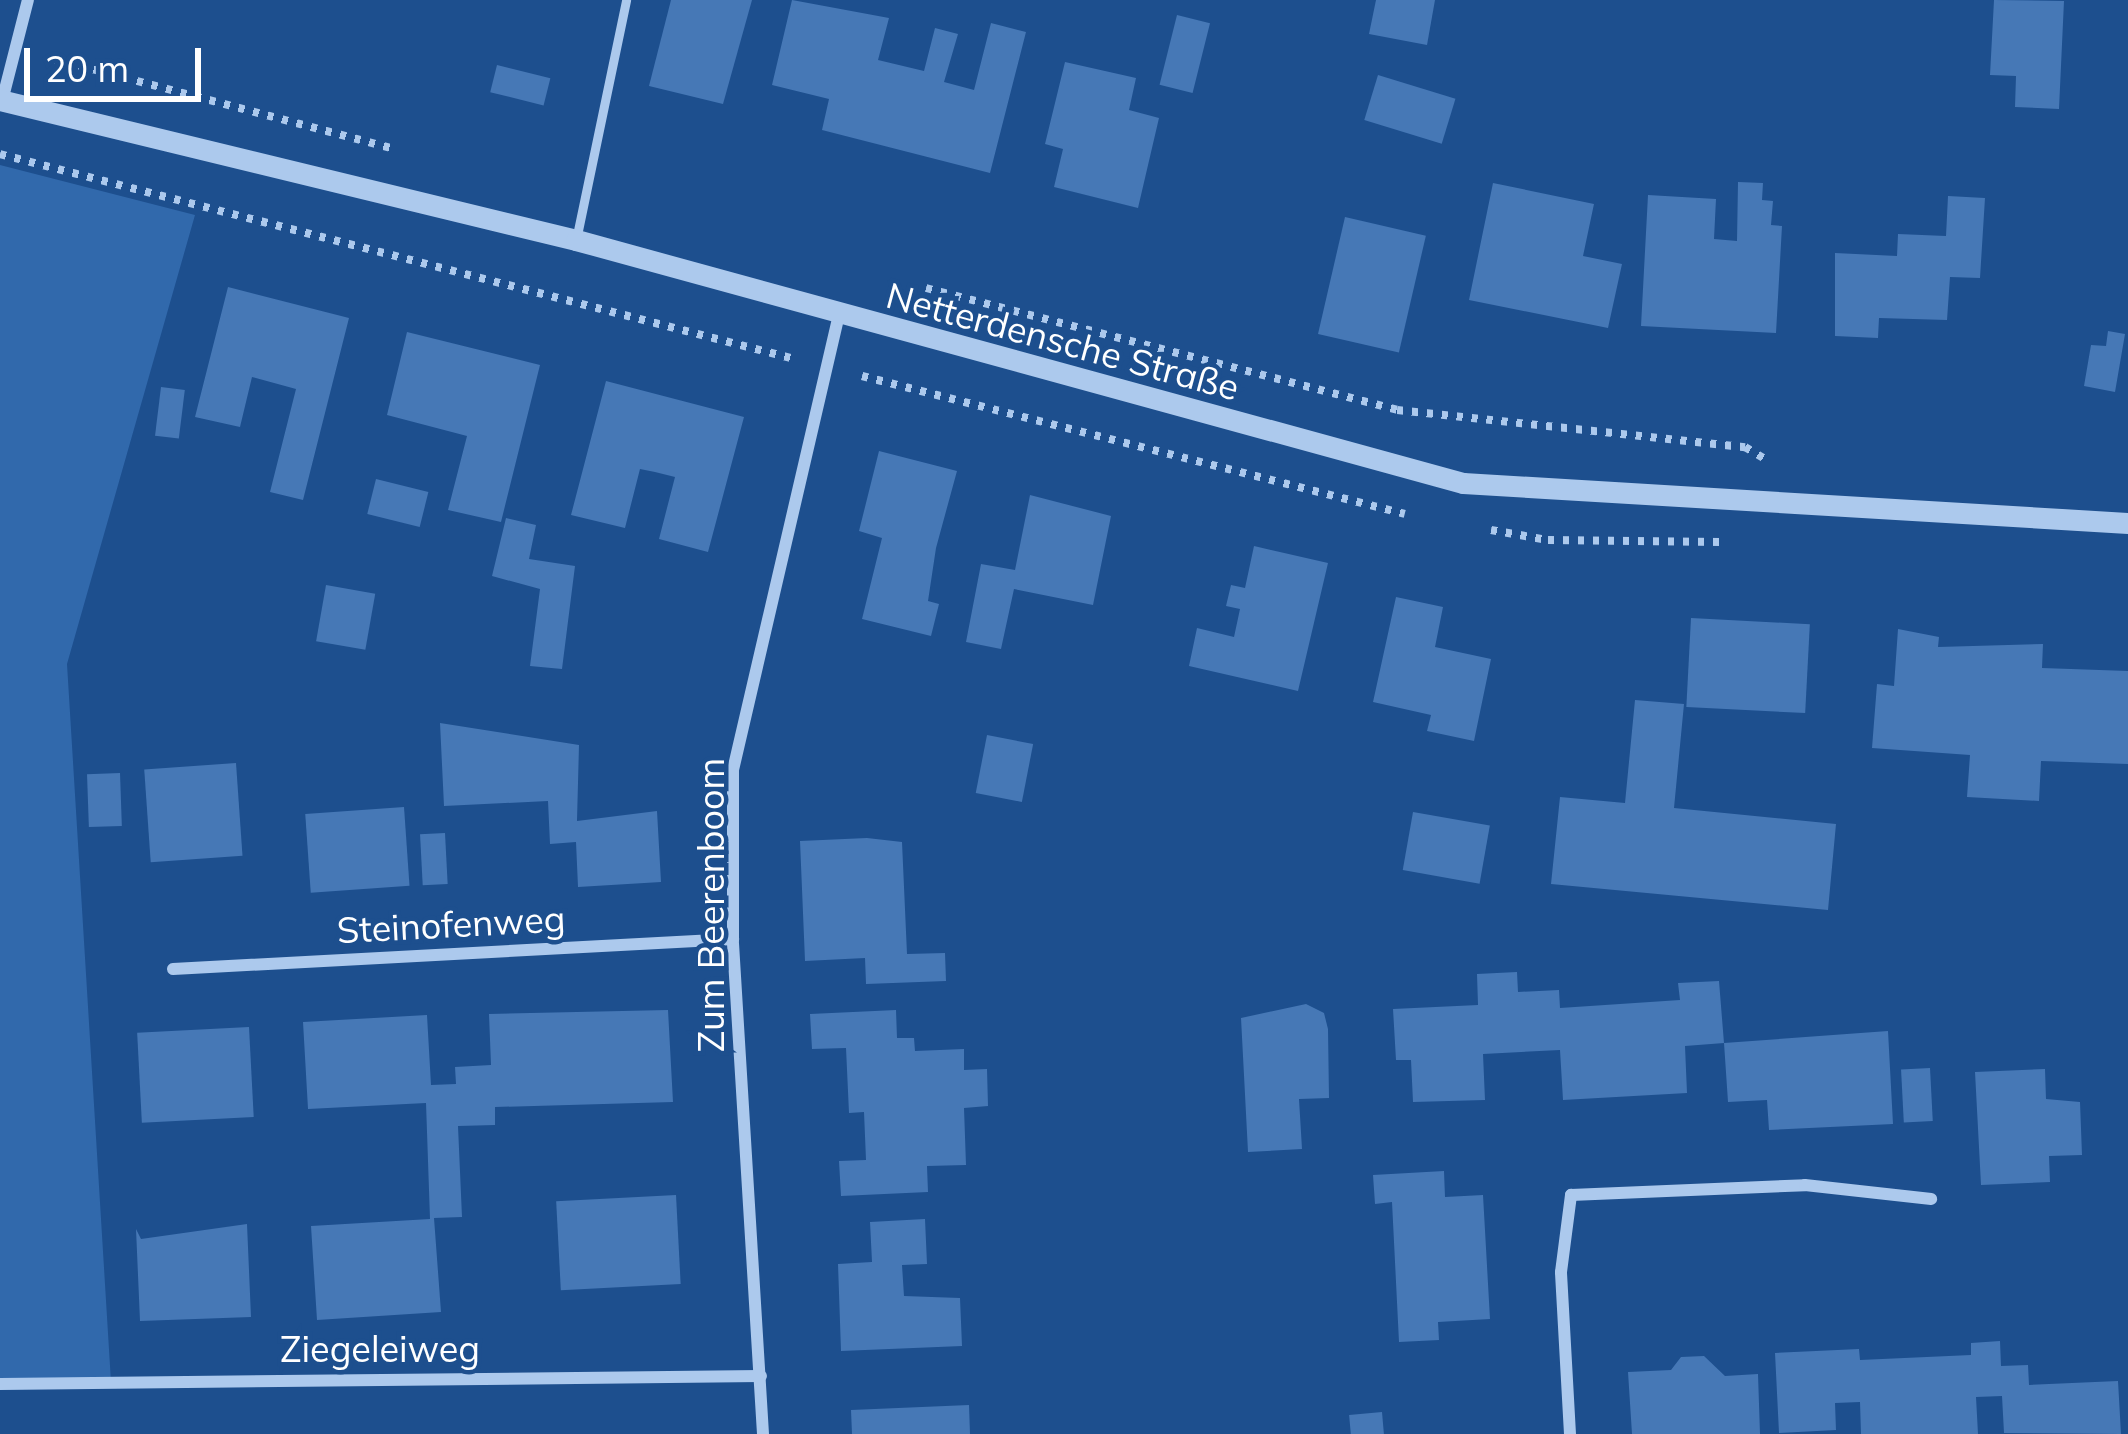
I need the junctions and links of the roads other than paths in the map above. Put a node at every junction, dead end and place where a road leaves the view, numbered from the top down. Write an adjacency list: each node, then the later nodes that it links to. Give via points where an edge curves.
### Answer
1 (28, 0): 3 (street)
2 (626, 0): 4 (lane)
3 (1, 100): 4 (street, Netterdensche Straße)
4 (576, 240): 5 (street, Netterdensche Straße)
5 (839, 314): 6 (street, Netterdensche Straße, via 1463,483); 7 (street, Zum Beerenboom, via 733,770)
6 (2128, 523)
7 (733, 939): 8 (street, Steinofenweg); 10 (street, Zum Beerenboom)
8 (173, 969)
9 (1931, 1198): 13 (street, via 1805,1185 1570,1196 1561,1272)
10 (761, 1376): 11 (street, Ziegeleiweg); 12 (street, Zum Beerenboom)
11 (0, 1384)
12 (763, 1434)
13 (1570, 1434)

